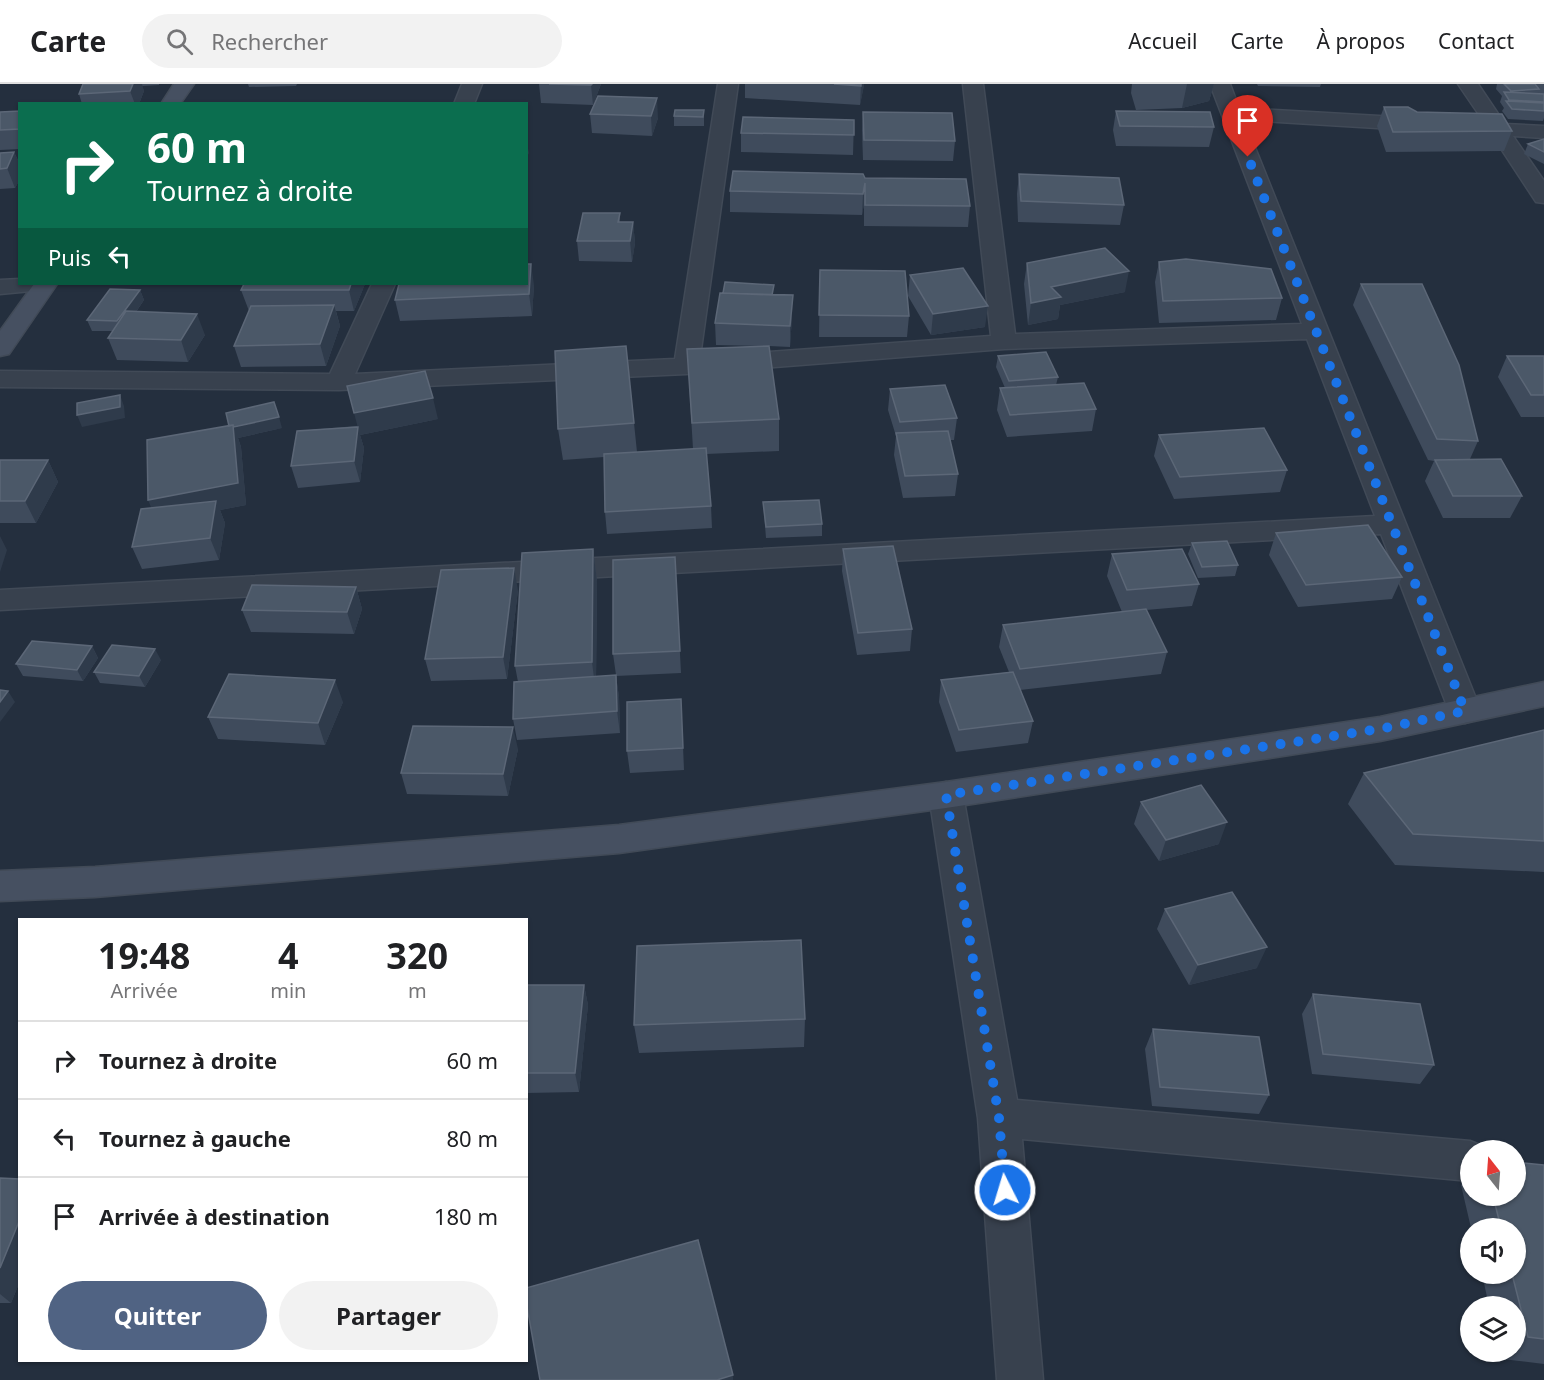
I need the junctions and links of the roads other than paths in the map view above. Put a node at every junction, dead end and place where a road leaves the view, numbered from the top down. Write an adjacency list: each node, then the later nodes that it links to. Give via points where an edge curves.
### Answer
1 (184, 84): 7 (main road)
2 (472, 84): 8 (street)
3 (728, 84): 20 (street)
4 (973, 84): 18 (street)
5 (1220, 84): 9 (street)
6 (1468, 84): 10 (street)
7 (171, 102)
8 (465, 102)
9 (1231, 113): 10 (street); 17 (street)
10 (1498, 129): 11 (street); 12 (street)
11 (1544, 132)
12 (1544, 197)
13 (29, 285): 16 (street)
14 (43, 285): 19 (main road)
15 (383, 285): 22 (street)
16 (0, 287)
17 (1316, 330): 18 (street); 23 (street)
18 (1004, 342): 20 (street)
19 (0, 349)
20 (686, 366): 22 (street)
21 (0, 379): 22 (street)
22 (339, 382)
23 (1392, 524): 24 (street); 26 (street)
24 (0, 600)
25 (1544, 694): 26 (main road)
26 (1465, 711): 27 (main road, via 1380,729)
27 (946, 795): 28 (main road, via 618,839 95,882); 29 (street)
28 (0, 886)
29 (999, 1118): 30 (street); 31 (street)
30 (1460, 1160)
31 (1020, 1380)

